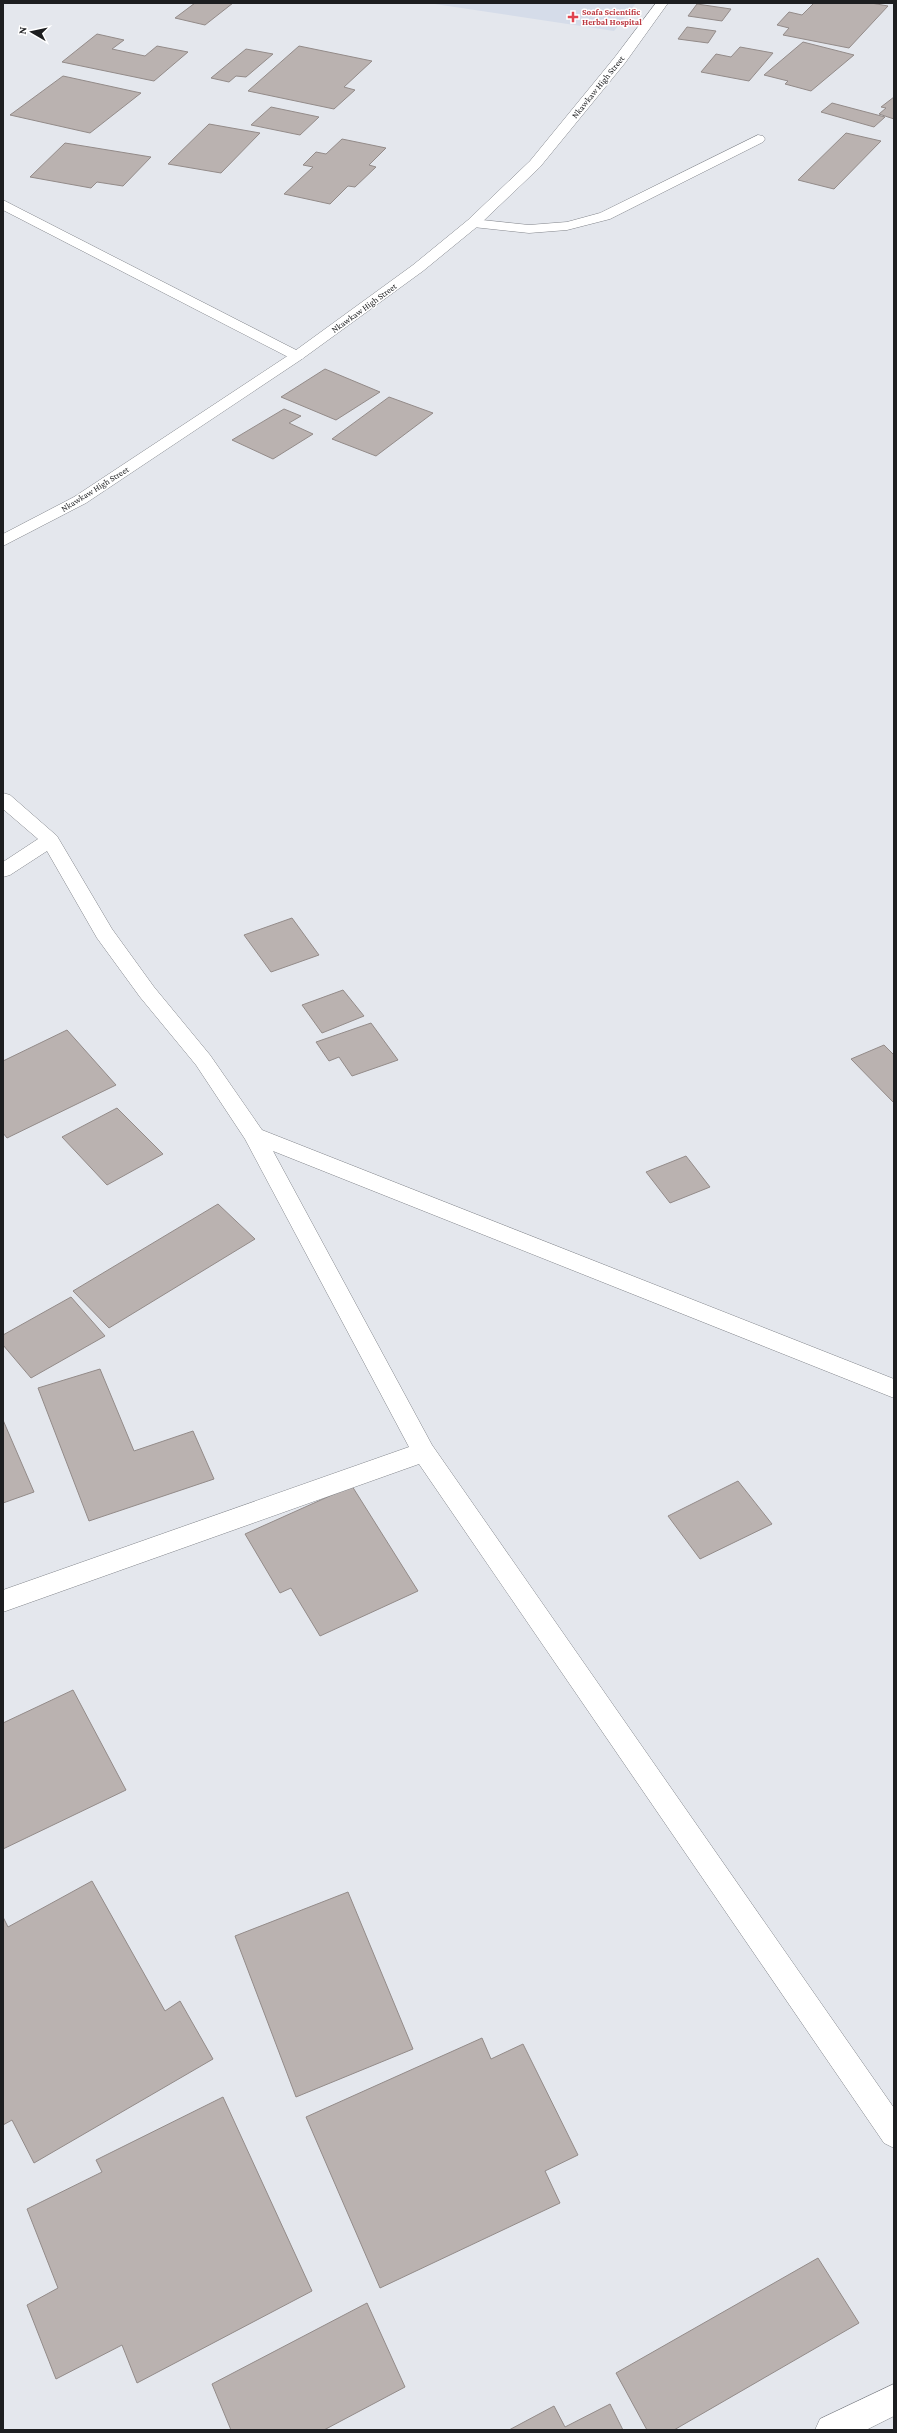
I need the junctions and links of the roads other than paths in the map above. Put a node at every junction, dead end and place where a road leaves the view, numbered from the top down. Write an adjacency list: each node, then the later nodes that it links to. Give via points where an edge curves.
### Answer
1 (662, 3): 4 (street, Nkawkaw High Street, via 620,60 535,164)
2 (758, 139): 4 (street, via 605,216 567,226 529,229)
3 (3, 204): 5 (street)
4 (473, 223): 5 (street, Nkawkaw High Street, via 418,268)
5 (297, 356): 6 (street, Nkawkaw High Street, via 80,500)
6 (3, 541)
7 (3, 799): 8 (street)
8 (50, 840): 9 (street); 10 (street, via 104,933 147,992 203,1060)
9 (3, 871)
10 (254, 1136): 11 (street); 12 (street)
11 (894, 1389)
12 (424, 1452): 13 (street); 14 (street)
13 (3, 1601)
14 (894, 2133)
15 (894, 2400): 16 (street)
16 (831, 2430)

